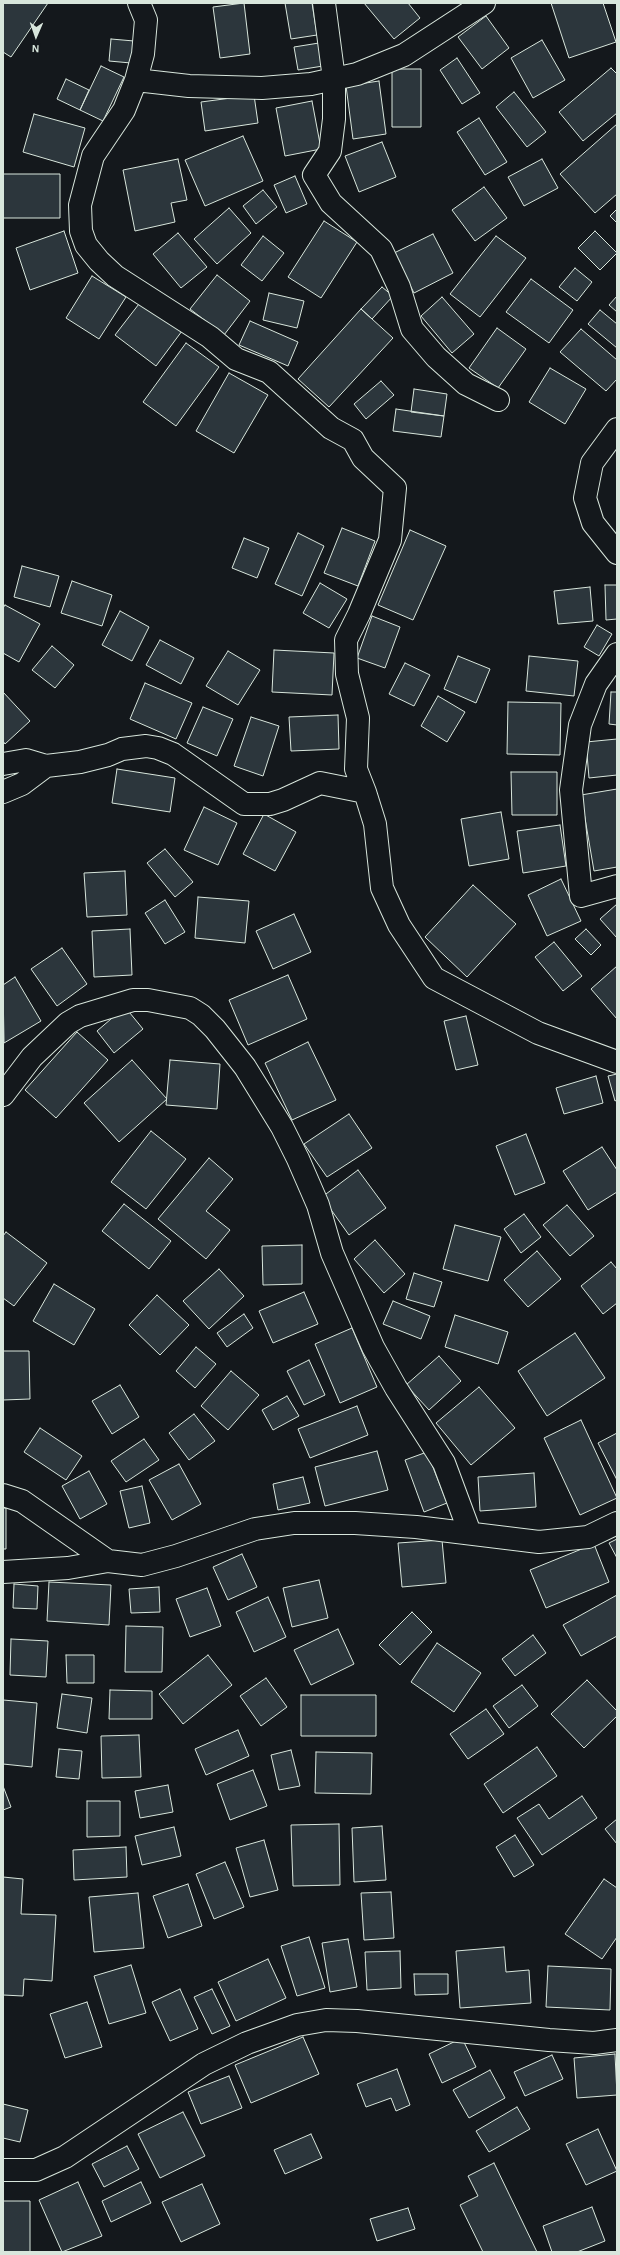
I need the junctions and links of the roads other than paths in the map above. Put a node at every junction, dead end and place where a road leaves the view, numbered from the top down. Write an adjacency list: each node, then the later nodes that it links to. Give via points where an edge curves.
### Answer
1 (139, 3): 5 (street, via 146,20 143,54)
2 (324, 3): 4 (street)
3 (484, 3): 4 (street, via 404,55 357,74)
4 (334, 79): 5 (street, via 311,84 262,88 190,86); 6 (street, via 334,119 330,151 314,175 331,203 381,249 399,287 412,329 436,357 466,384)
5 (136, 80): 13 (street, via 124,110 93,156 80,205 81,231 86,244 115,276 210,337 236,359 269,372 310,411 331,428 353,440 363,458 395,488 390,540 346,640 347,674 358,718 356,769)
6 (498, 400)
7 (617, 429): 8 (street, via 592,463 585,498 594,523)
8 (617, 553)
9 (617, 654): 14 (street, via 596,684 580,725 571,790 581,896)
10 (3, 764): 11 (street, via 26,760)
11 (46, 766): 12 (street, via 22,784); 13 (street, via 80,762 122,749 146,746 173,754 244,804 270,804 320,783)
12 (3, 792)
13 (365, 792): 15 (street, via 375,824 382,888 399,925 434,978 538,1033)
14 (617, 886)
15 (617, 1062)
16 (3, 1095): 19 (street, via 32,1057 80,1016 133,1000 148,1000 190,1008 201,1015 220,1034 245,1067 298,1159 318,1205 332,1252 364,1327 396,1388 444,1463)
17 (3, 1495): 20 (street, via 22,1501)
18 (617, 1523): 19 (street, via 588,1537 539,1542)
19 (470, 1533): 20 (street, via 355,1523 294,1523 255,1529 142,1565)
20 (108, 1561): 21 (street, via 68,1568)
21 (3, 1572)
22 (617, 2040): 23 (street, via 594,2043 549,2040 357,2021 326,2020 297,2025 248,2043 204,2064 65,2157 36,2170)
23 (3, 2170)

